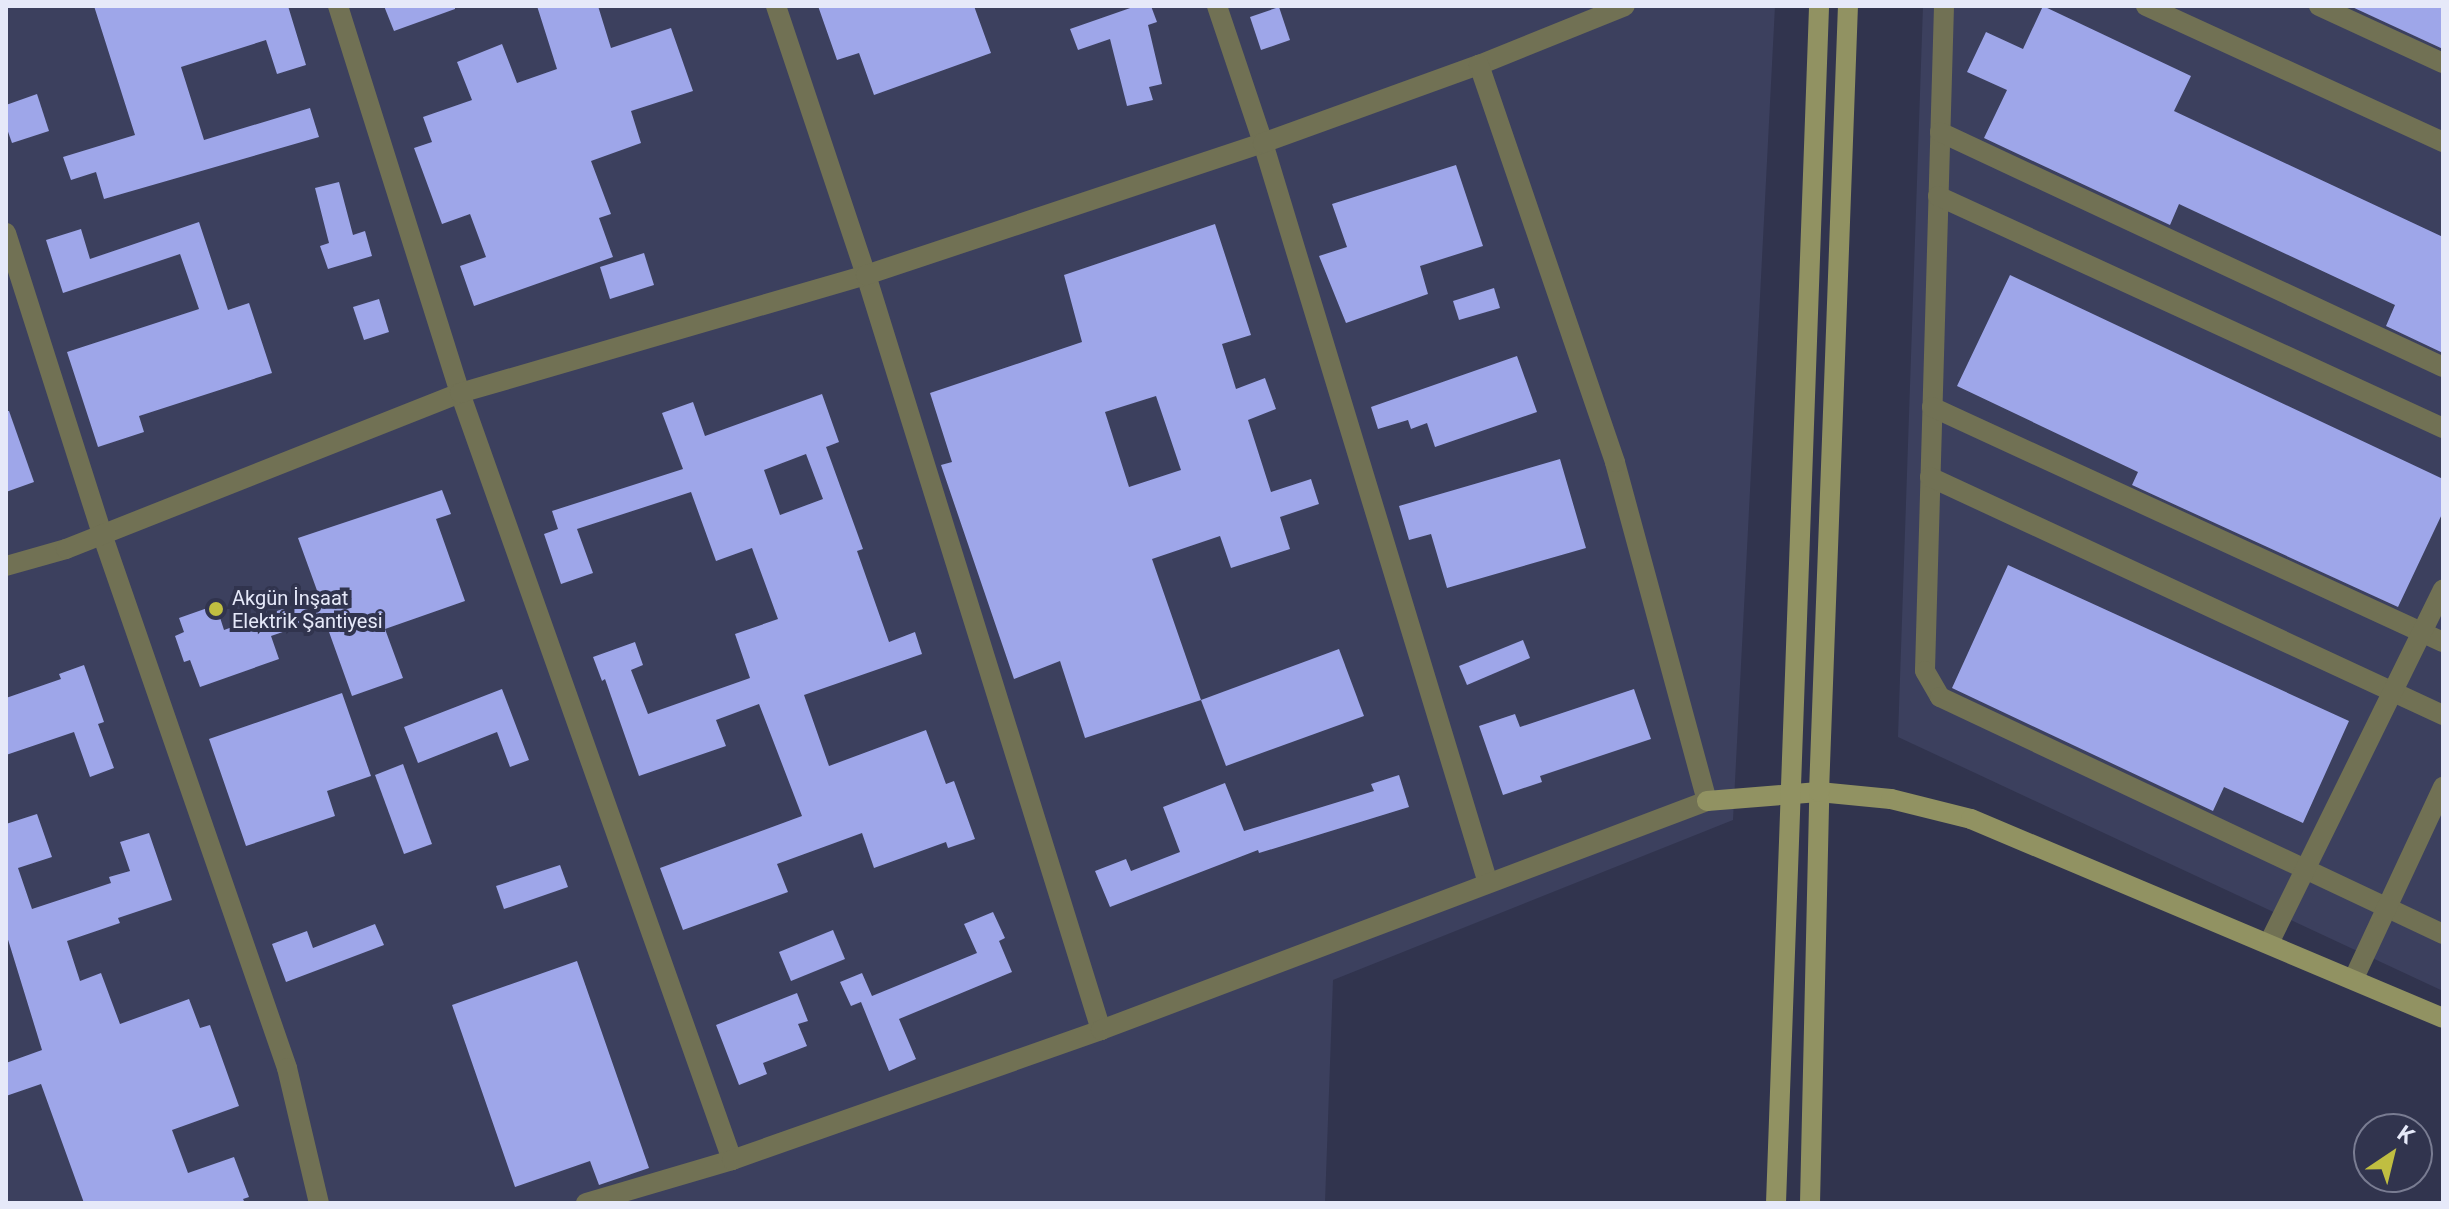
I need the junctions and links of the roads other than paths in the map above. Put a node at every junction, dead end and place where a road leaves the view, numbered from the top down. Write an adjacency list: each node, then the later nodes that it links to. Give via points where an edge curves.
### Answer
1 (338, 6): 19 (street)
2 (776, 6): 17 (street)
3 (1217, 6): 14 (street)
4 (1625, 6): 11 (street)
5 (1819, 6): 32 (street)
6 (1848, 6): 31 (street)
7 (1944, 6): 12 (street)
8 (2146, 6): 13 (street)
9 (2319, 6): 10 (street)
10 (2443, 63)
11 (1479, 65): 14 (street); 33 (street, via 1615,462)
12 (1940, 132): 15 (street); 18 (street)
13 (2443, 142)
14 (1263, 143): 17 (street); 35 (street)
15 (1938, 196): 20 (street); 21 (street)
16 (6, 233): 23 (street)
17 (866, 275): 19 (street); 41 (street)
18 (2443, 367)
19 (460, 393): 23 (street); 42 (street)
20 (1932, 407): 22 (street); 26 (street)
21 (2443, 428)
22 (1930, 477): 28 (street); 34 (street, via 1925,671 1940,697)
23 (102, 534): 24 (street); 43 (street, via 287,1068)
24 (6, 566)
25 (2443, 589): 26 (street)
26 (2422, 632): 27 (street); 28 (street)
27 (2443, 642)
28 (2393, 691): 29 (street); 34 (street)
29 (2443, 715)
30 (2443, 787): 36 (street)
31 (1819, 792): 32 (street); 38 (street, via 1891,799 1971,819); 46 (street)
32 (1791, 794): 33 (street); 45 (street)
33 (1707, 801): 35 (street)
34 (2305, 869): 36 (street); 38 (street)
35 (1488, 883): 41 (street)
36 (2387, 907): 37 (street); 39 (street)
37 (2443, 934)
38 (2269, 943): 39 (street)
39 (2354, 978): 40 (street)
40 (2443, 1018)
41 (1101, 1030): 42 (street)
42 (732, 1160): 44 (street)
43 (319, 1203)
44 (586, 1203)
45 (1776, 1203)
46 (1810, 1203)

